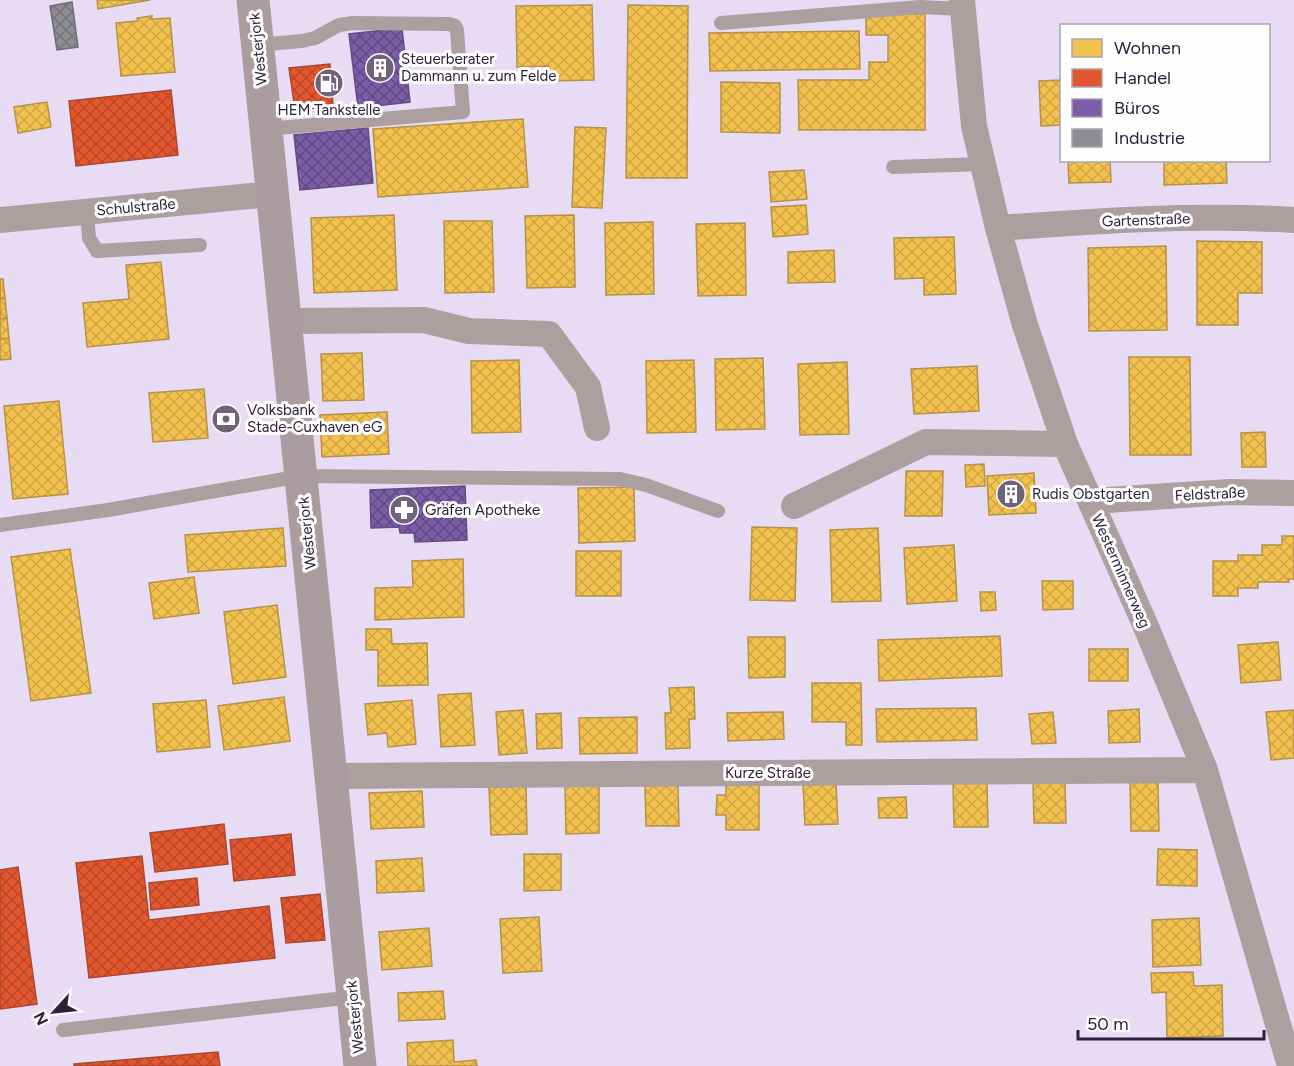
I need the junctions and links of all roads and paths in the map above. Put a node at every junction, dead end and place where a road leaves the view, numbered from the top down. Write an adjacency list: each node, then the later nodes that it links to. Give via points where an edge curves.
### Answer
1 (253, 0): 4 (main road, Westerjork)
2 (962, 4): 3 (lane); 6 (street, Westerminnerweg, via 974,126)
3 (721, 23)
4 (257, 45): 5 (main road, Westerjork); 5 (lane, via 302,41 353,23 449,24 457,30 463,112)
5 (266, 129): 8 (main road, Westerjork)
6 (983, 164): 7 (lane); 12 (street, Westerminnerweg)
7 (893, 167)
8 (272, 194): 9 (street, Schulstraße); 14 (main road, Westerjork)
9 (87, 211): 10 (street, Schulstraße); 13 (lane, via 89,238 97,251)
10 (0, 220)
11 (1294, 220): 12 (street, Gartenstraße, via 1237,216)
12 (998, 228): 16 (street, Westerminnerweg)
13 (200, 245)
14 (285, 321): 15 (street, via 424,320 469,332 549,334 588,387); 17 (main road, Westerjork)
15 (597, 428)
16 (1065, 444): 19 (street, Westerminnerweg); 20 (street, via 927,442)
17 (301, 476): 21 (lane, via 620,479); 22 (lane); 24 (main road, Westerjork)
18 (1294, 493): 19 (street, Feldstraße, via 1230,492)
19 (1091, 501): 23 (street, Westerminnerweg)
20 (794, 506)
21 (718, 511)
22 (0, 525)
23 (1205, 770): 24 (street, Kurze Straße); 28 (street, Westerminnerweg)
24 (331, 776): 25 (main road, Westerjork)
25 (353, 997): 26 (lane); 27 (main road, Westerjork)
26 (63, 1030)
27 (360, 1066)
28 (1290, 1066)

